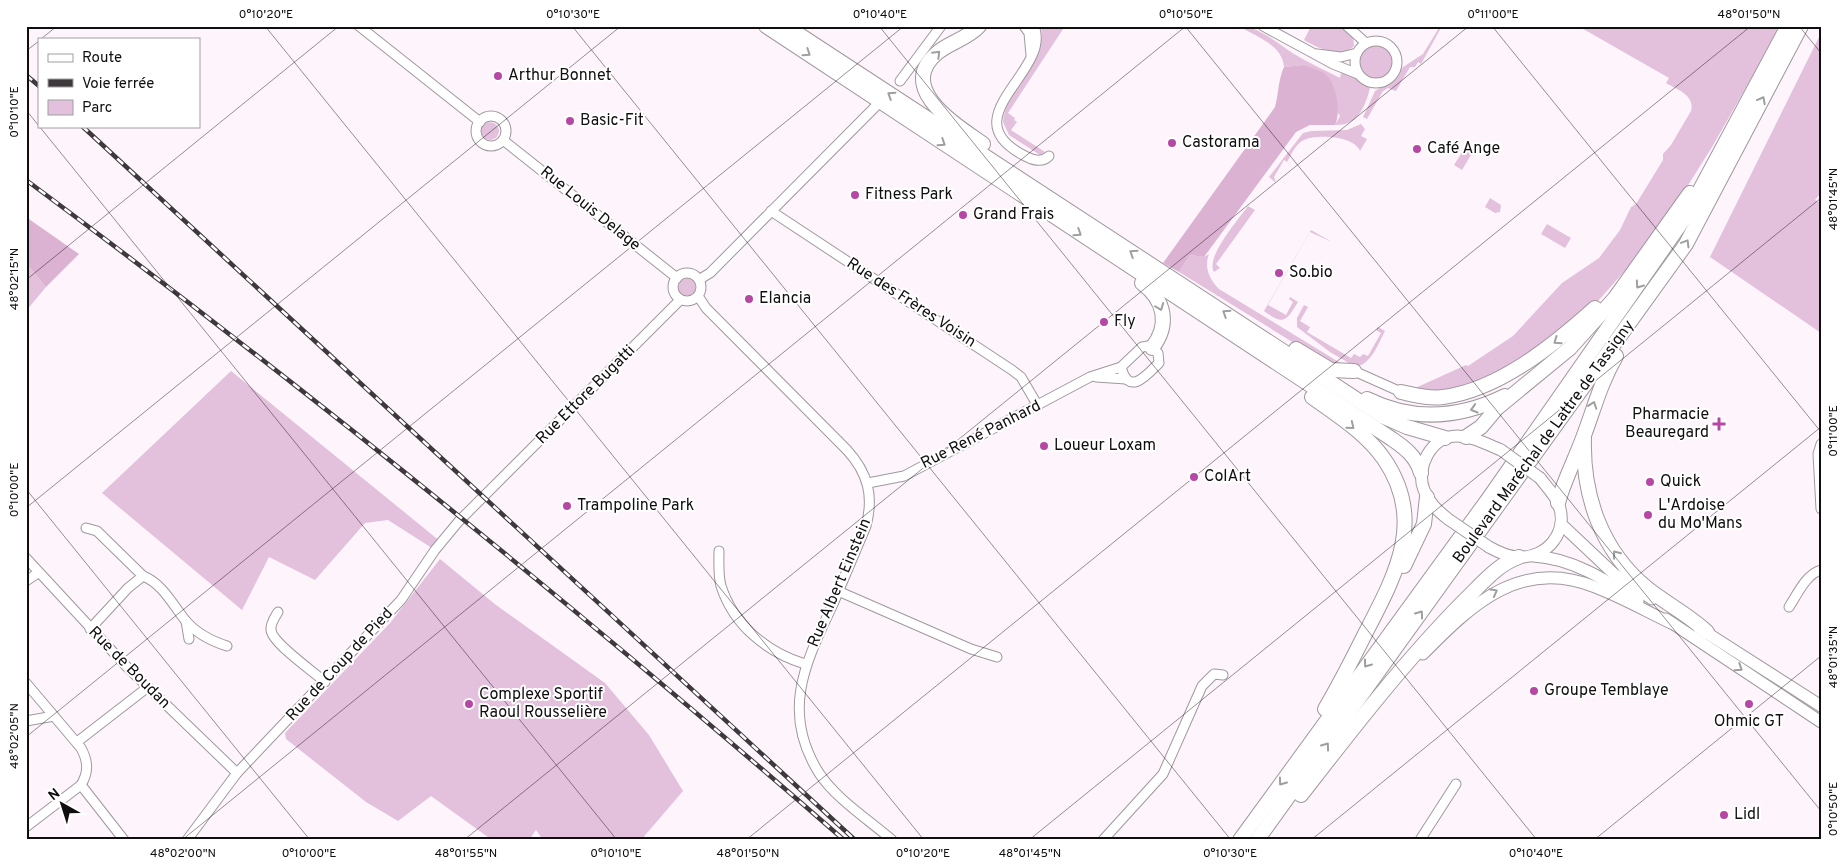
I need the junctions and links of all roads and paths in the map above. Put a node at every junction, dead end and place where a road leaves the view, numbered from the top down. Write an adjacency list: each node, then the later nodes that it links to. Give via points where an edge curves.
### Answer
1 (359, 26): 22 (street)
2 (766, 26): 27 (highway, one-way to 27)
3 (786, 26): 13 (highway)
4 (792, 26): 13 (highway)
5 (941, 26): 19 (street)
6 (980, 26): 26 (highway, one-way to 6, via 941,114 928,96 924,74 934,55 970,36)
7 (1024, 26): 17 (street, via 1030,33)
8 (1034, 26): 17 (street, via 1038,45)
9 (1262, 26): 16 (street)
10 (1347, 26): 14 (street)
11 (1788, 26): 21 (highway, Boulevard Maréchal de Lattre de Tassigny)
12 (1801, 26): 33 (highway, Boulevard Maréchal de Lattre de Tassigny, one-way to 12, via 1686,244)
13 (812, 43): 26 (highway, one-way to 13)
14 (1366, 43): 15 (street); 18 (street, via 1377,41 1388,45 1395,55 1396,68 1389,78 1378,83 1367,81)
15 (1357, 53): 16 (street, via 1342,57); 18 (street, via 1355,66)
16 (1316, 54): 18 (street)
17 (1031, 56): 24 (street, via 1008,94 996,124 1006,142 1021,154 1037,160)
18 (1358, 74)
19 (900, 81)
20 (876, 106): 25 (street)
21 (1738, 121): 28 (highway); 87 (highway, Boulevard Maréchal de Lattre de Tassigny, one-way to 87, via 1686,216 1650,269 1489,498)
22 (480, 122): 23 (street, via 487,117 499,119 505,129); 23 (street, via 476,134 480,142 492,146)
23 (503, 140): 29 (street, Rue Louis Delage)
24 (1049, 156)
25 (771, 211): 30 (street, via 710,274); 44 (street, Rue des Frères Voisin, via 1021,376)
26 (1094, 227): 35 (highway, one-way to 26)
27 (1102, 249): 31 (highway); 36 (highway, one-way to 36, via 1111,261 1151,290 1161,304 1162,333)
28 (1643, 261): 42 (highway, via 1570,348); 43 (highway, one-way to 43, via 1630,269 1598,306 1564,336 1498,379 1443,397)
29 (677, 278): 30 (street, via 691,273); 34 (street, via 673,288)
30 (700, 279): 32 (street)
31 (1170, 294): 50 (highway, via 1399,444 1417,461); 73 (highway, one-way to 73, via 1365,437 1390,469 1403,500 1404,540 1393,579)
32 (698, 296): 34 (street, via 689,302); 51 (street, Rue Albert Einstein, via 706,308 857,460)
33 (1648, 298): 45 (highway, one-way to 33, via 1602,381 1649,307); 97 (highway, Boulevard Maréchal de Lattre de Tassigny, one-way to 33)
34 (680, 300): 52 (street, Rue Ettore Bugatti)
35 (1262, 338): 37 (highway); 39 (highway, via 1281,340 1331,370)
36 (1152, 348): 38 (street, via 1142,347); 41 (street, via 1158,353 1159,363 1142,380 1130,382)
37 (1298, 361): 42 (highway, one-way to 37, via 1470,410 1430,416 1378,404 1305,359); 47 (highway, via 1382,416)
38 (1121, 367): 40 (street, Rue René Panhard); 41 (street)
39 (1354, 371): 43 (street)
40 (1090, 377): 41 (street); 44 (street, Rue René Panhard)
41 (1126, 379)
42 (1519, 390): 46 (highway)
43 (1401, 392)
44 (1038, 406): 51 (street, Rue René Panhard, via 904,476)
45 (1584, 436): 54 (highway); 71 (highway, one-way to 45, via 1693,619 1646,587 1611,548 1588,496)
46 (1466, 437): 47 (main road); 54 (main road, bridge, via 1501,450 1540,478)
47 (1445, 438): 50 (main road, via 1428,454)
48 (1821, 444): 49 (street)
49 (1820, 454): 55 (street)
50 (1421, 473): 53 (main road)
51 (868, 483): 65 (street, Rue Albert Einstein, via 870,506 866,526)
52 (490, 489): 78 (street, Rue de Coup de Pied, via 441,542 401,600)
53 (1427, 497): 59 (main road, bridge, via 1448,519 1489,548); 73 (highway, via 1421,532 1392,592)
54 (1558, 503): 56 (main road)
55 (1821, 509)
56 (1561, 524): 59 (main road, via 1552,544); 71 (main road, via 1614,574 1693,625)
57 (86, 528): 63 (street, via 97,531)
58 (719, 551): 76 (street, via 720,584 732,610 765,646)
59 (1526, 557): 69 (main road, via 1564,562 1594,574); 81 (highway, via 1510,560 1484,582)
60 (26, 558): 62 (street, Rue de Boudan)
61 (1821, 570): 66 (street, via 1807,580)
62 (38, 573): 64 (street); 70 (street, Rue de Boudan)
63 (143, 576): 68 (street, via 151,579); 70 (street)
64 (26, 581)
65 (838, 591): 75 (street, via 971,649); 76 (street, Rue Albert Einstein)
66 (1789, 607)
67 (278, 612): 78 (street, via 271,630 276,640)
68 (186, 621): 72 (street); 74 (street, via 211,641)
69 (1672, 623): 71 (main road); 81 (main road, one-way to 69, via 1390,688 1473,606 1488,595 1518,582 1549,578 1577,581)
70 (90, 629): 80 (street, Rue de Boudan)
71 (1703, 636): 82 (main road); 85 (main road, one-way to 85)
72 (189, 639)
73 (1362, 640): 87 (highway, via 1316,725)
74 (227, 646)
75 (997, 657)
76 (805, 664): 94 (street, Rue Albert Einstein, via 800,726 807,749 825,780)
77 (1223, 675): 95 (street, via 1214,674 1202,686 1163,774)
78 (325, 682): 88 (street, Rue de Coup de Pied)
79 (26, 683): 83 (street)
80 (148, 687): 86 (street); 88 (street, Rue de Boudan)
81 (1380, 693): 98 (highway)
82 (1821, 706)
83 (54, 716): 84 (street); 86 (street)
84 (26, 721)
85 (1821, 722)
86 (77, 742): 90 (street, via 86,758 86,777)
87 (1311, 742): 96 (highway, Boulevard Maréchal de Lattre de Tassigny, one-way to 96)
88 (237, 773): 93 (street, Rue de Coup de Pied)
89 (1456, 784): 99 (street)
90 (81, 785): 91 (street); 92 (street)
91 (26, 827)
92 (124, 840)
93 (187, 840)
94 (892, 840)
95 (1103, 840)
96 (1240, 840)
97 (1257, 840)
98 (1266, 840)
99 (1420, 840)

